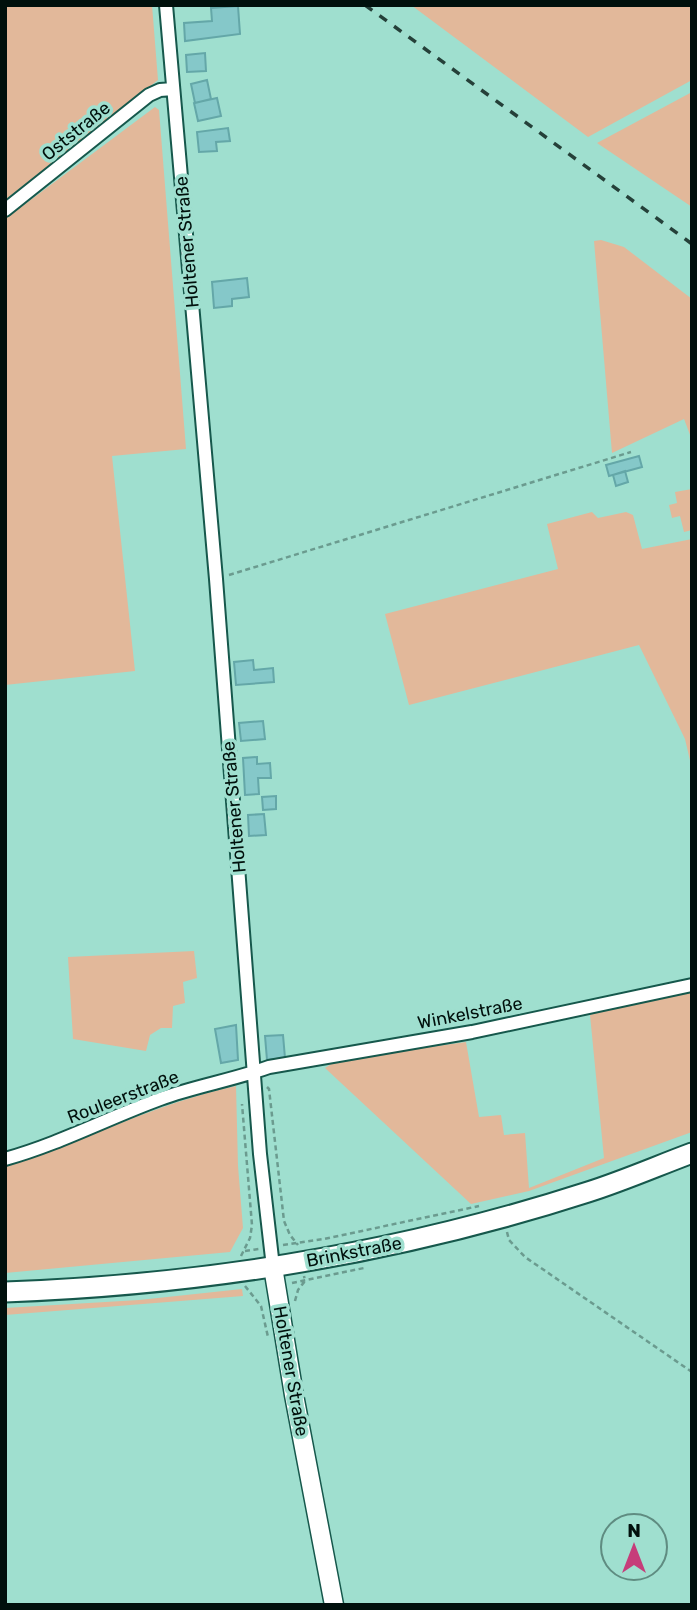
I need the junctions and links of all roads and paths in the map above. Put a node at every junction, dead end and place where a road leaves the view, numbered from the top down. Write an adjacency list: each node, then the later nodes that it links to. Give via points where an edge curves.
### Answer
1 (166, 5): 2 (street, Holtener Straße)
2 (173, 89): 3 (street, Oststraße, via 149,95); 5 (street, Holtener Straße)
3 (5, 210)
4 (631, 452): 5 (path)
5 (216, 579): 7 (street, Holtener Straße)
6 (692, 985): 7 (street, Winkelstraße)
7 (255, 1072): 9 (street, Rouleerstraße, via 163,1098); 12 (path, via 269,1089 284,1221 289,1235); 14 (street, Holtener Straße)
8 (692, 1153): 15 (main road, Brinkstraße, via 501,1218)
9 (5, 1159)
10 (479, 1206): 12 (path)
11 (507, 1232): 18 (path, via 525,1257)
12 (298, 1242): 14 (path); 15 (path)
13 (245, 1251): 14 (path)
14 (272, 1257): 15 (main road, Brinkstraße); 16 (main road, Brinkstraße, via 140,1285); 19 (main road, Holtener Straße)
15 (302, 1262): 17 (path, via 305,1281 296,1294)
16 (5, 1292)
17 (296, 1308)
18 (692, 1372)
19 (334, 1605)

